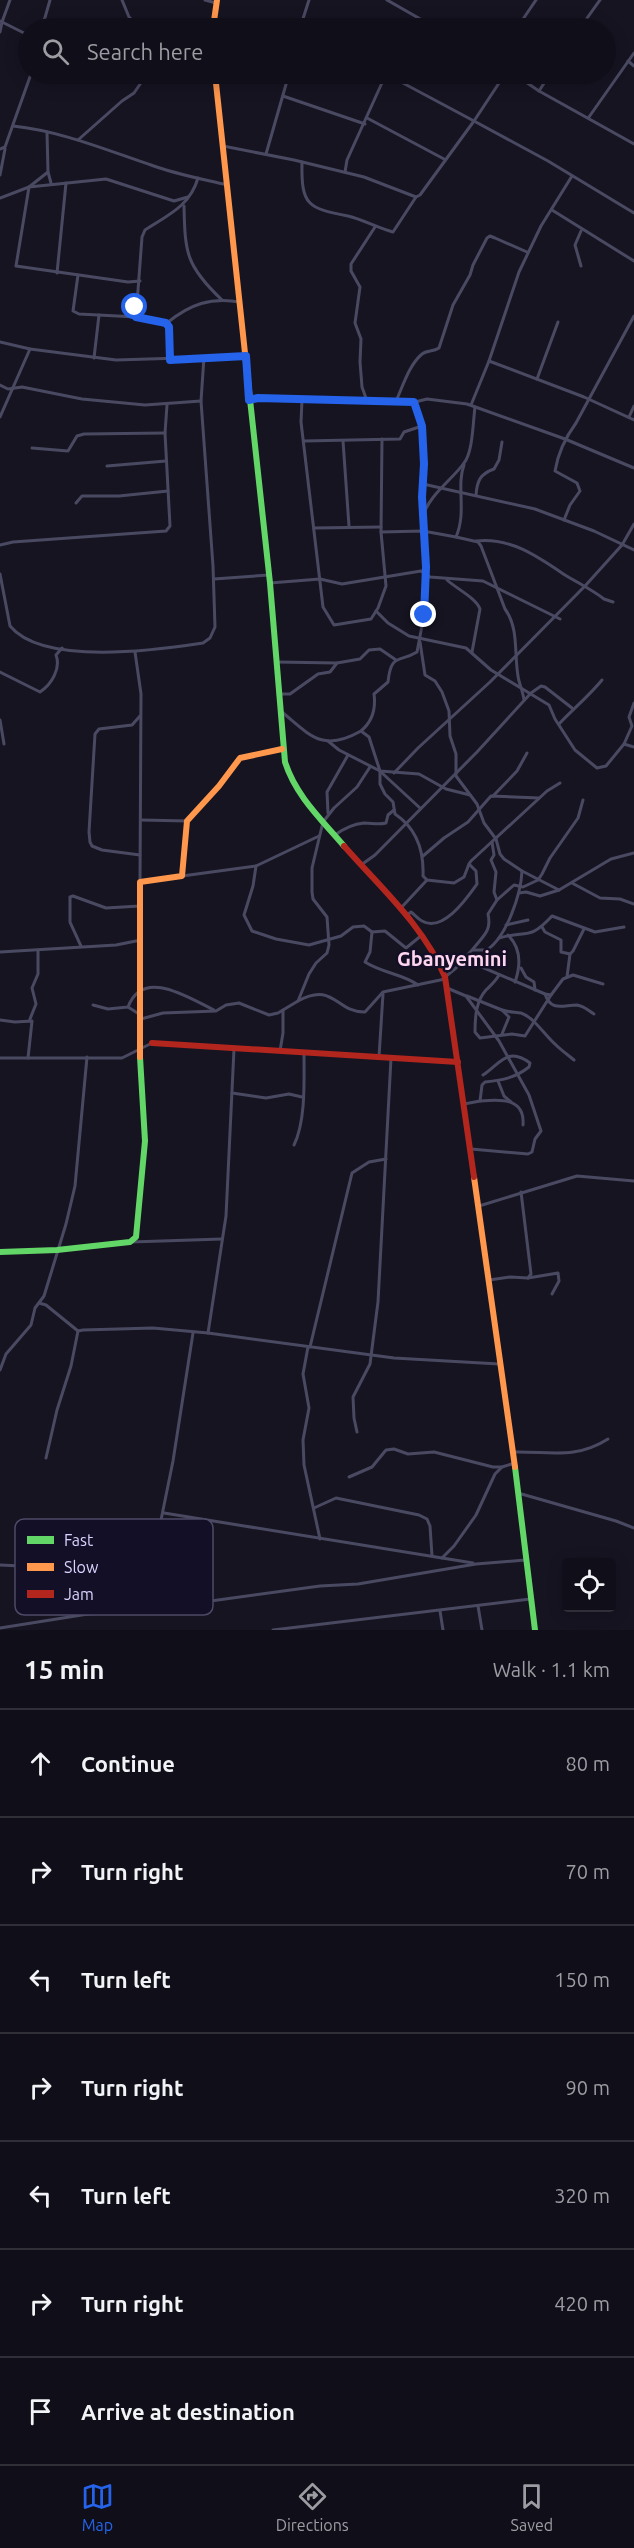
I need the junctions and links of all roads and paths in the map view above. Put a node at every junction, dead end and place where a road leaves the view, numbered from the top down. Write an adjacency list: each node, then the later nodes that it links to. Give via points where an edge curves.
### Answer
1 (10, 0): 17 (street)
2 (50, 0): 10 (street)
3 (122, 0): 11 (street)
4 (205, 0): 9 (street)
5 (309, 0): 13 (street)
6 (387, 0): 14 (street)
7 (536, 0): 15 (street)
8 (600, 0): 16 (street)
9 (217, 1): 12 (main road)
10 (45, 18)
11 (130, 18)
12 (214, 18)
13 (303, 18)
14 (418, 18)
15 (524, 18)
16 (587, 18)
17 (1, 22): 18 (street); 19 (street)
18 (18, 30)
19 (0, 32)
20 (634, 53): 21 (street)
21 (628, 62): 22 (street); 23 (street)
22 (634, 66)
23 (616, 79)
24 (28, 84): 40 (street)
25 (140, 84): 42 (street)
26 (216, 84): 44 (main road)
27 (286, 84): 35 (street)
28 (382, 84): 37 (street)
29 (405, 84): 38 (street)
30 (498, 84): 38 (street)
31 (529, 84): 34 (street)
32 (544, 84): 34 (street)
33 (612, 84): 36 (street)
34 (539, 91): 36 (street)
35 (283, 96): 39 (street); 47 (street)
36 (589, 117): 43 (street)
37 (367, 118): 39 (street); 48 (street)
38 (474, 121): 48 (street); 53 (street)
39 (364, 124): 51 (street)
40 (13, 126): 41 (street); 45 (street)
41 (47, 132): 42 (street); 50 (street)
42 (78, 140): 54 (street)
43 (634, 144)
44 (223, 146): 47 (street); 57 (main road)
45 (5, 147): 46 (street); 52 (street)
46 (0, 149)
47 (266, 154): 49 (street)
48 (444, 159): 60 (street)
49 (302, 162): 51 (street); 65 (street, via 306,198 317,210)
50 (48, 172): 55 (street); 58 (street)
51 (345, 172): 60 (street)
52 (0, 175)
53 (572, 176): 63 (street); 64 (street)
54 (198, 178): 57 (street); 59 (street)
55 (51, 183): 56 (street); 58 (street)
56 (66, 183): 59 (street, via 106,179 174,201); 70 (street)
57 (227, 185): 74 (main road)
58 (29, 187): 61 (street); 70 (street, via 16,267)
59 (188, 197): 62 (street)
60 (416, 197): 65 (street, via 393,232)
61 (0, 198)
62 (184, 205): 72 (street, via 145,230); 73 (street, via 185,247 190,264)
63 (552, 210): 66 (street); 67 (street)
64 (634, 213)
65 (375, 226): 94 (street, via 351,264 360,287 355,323 361,339 362,387)
66 (581, 230): 68 (street); 69 (street, via 575,245)
67 (528, 252): 86 (street, via 509,295); 95 (street, via 487,238 453,305 439,348 420,356)
68 (634, 261)
69 (580, 266)
70 (57, 273): 71 (street)
71 (78, 275): 72 (street); 75 (street, via 73,311)
72 (140, 280): 77 (street)
73 (222, 300): 74 (street); 79 (street, via 198,303)
74 (240, 302): 82 (main road)
75 (99, 315): 77 (street); 84 (street)
76 (634, 316): 90 (street)
77 (136, 317): 79 (street)
78 (558, 322): 87 (street)
79 (166, 323): 85 (street)
80 (0, 342): 81 (street)
81 (30, 349): 84 (street); 89 (street)
82 (246, 356): 83 (street); 91 (main road)
83 (204, 357): 85 (street); 93 (street)
84 (94, 358): 85 (street)
85 (170, 360)
86 (489, 361): 87 (street); 98 (street)
87 (537, 379): 90 (street)
88 (0, 385): 89 (street)
89 (14, 388): 97 (street, via 82,399); 100 (street)
90 (589, 399): 101 (street); 106 (street)
91 (249, 400): 92 (street); 135 (main road)
92 (302, 400): 94 (street); 107 (street)
93 (201, 401): 97 (street); 138 (street)
94 (367, 401): 95 (street)
95 (396, 401): 96 (street)
96 (414, 402): 98 (street, via 427,399); 103 (street)
97 (167, 405): 104 (street)
98 (473, 406): 106 (street); 112 (street)
99 (634, 406): 101 (street)
100 (0, 417)
101 (629, 417): 102 (street)
102 (634, 420)
103 (422, 426): 105 (street, via 404,432 400,439); 115 (street)
104 (165, 433): 110 (street, via 84,434 77,436 68,451); 111 (street)
105 (381, 439): 108 (street); 125 (street)
106 (565, 439): 114 (street); 122 (street, via 555,471 577,483 580,491)
107 (304, 441): 108 (street); 126 (street)
108 (344, 441): 124 (street)
109 (502, 442): 119 (street, via 499,460 477,482)
110 (32, 448)
111 (166, 461): 113 (street); 117 (street)
112 (465, 463): 116 (street); 118 (street, via 461,476)
113 (107, 466)
114 (634, 468)
115 (423, 484): 116 (street); 121 (street)
116 (442, 488): 118 (street); 121 (street)
117 (168, 491): 120 (street, via 82,496); 131 (street, via 170,526 166,531)
118 (463, 493): 119 (street); 129 (street)
119 (476, 495): 122 (street)
120 (76, 503)
121 (423, 516): 127 (street)
122 (564, 520): 132 (street)
123 (634, 524): 132 (street)
124 (349, 526): 125 (street); 126 (street)
125 (381, 527): 128 (street)
126 (314, 528): 139 (street)
127 (423, 531): 128 (street); 129 (street); 136 (street)
128 (381, 532): 140 (street)
129 (456, 537): 130 (street)
130 (474, 541): 142 (street, via 489,539 516,546); 143 (street, via 481,546)
131 (0, 545)
132 (622, 545): 133 (street); 142 (street)
133 (634, 550)
134 (0, 574): 149 (street, via 13,629 34,641)
135 (269, 575): 138 (street); 141 (main road)
136 (425, 575): 137 (street); 140 (street, via 421,571); 148 (street, via 426,610)
137 (446, 578): 143 (street, via 483,581); 151 (street, via 478,603)
138 (214, 579): 150 (street, via 215,627 210,638)
139 (320, 579): 140 (street, via 342,584); 141 (street); 145 (street, via 323,608 334,625 371,619)
140 (385, 579): 145 (street)
141 (270, 583): 154 (main road)
142 (585, 586): 144 (street); 146 (street)
143 (499, 588): 146 (street); 152 (street, via 511,617)
144 (613, 602)
145 (376, 611): 148 (street, via 393,626)
146 (555, 617): 147 (street); 152 (street)
147 (560, 619)
148 (420, 640): 151 (street, via 466,648); 153 (street, via 417,652); 167 (street, via 424,675 435,681 442,692)
149 (62, 648): 150 (street); 156 (street, via 57,655 58,669 40,692)
150 (135, 652): 166 (street)
151 (472, 653): 157 (street)
152 (516, 655): 157 (street); 159 (street)
153 (396, 660): 155 (street, via 380,649 369,650 360,659); 170 (street, via 388,682 375,694 375,711)
154 (276, 662): 155 (street); 161 (main road)
155 (338, 663): 161 (street, via 330,672 318,674 290,694)
156 (0, 672)
157 (498, 675): 159 (street); 167 (street)
158 (602, 680): 169 (street)
159 (521, 686): 160 (street); 162 (street)
160 (531, 693): 162 (street); 164 (street, via 545,687); 169 (street, via 549,705)
161 (278, 694): 165 (main road)
162 (524, 701): 180 (street)
163 (634, 703): 173 (street, via 629,717 632,726)
164 (572, 708)
165 (280, 711): 171 (street, via 303,732); 175 (main road)
166 (141, 715): 192 (street); 200 (street, via 132,725 99,729 95,734 89,832 90,842 96,848)
167 (449, 719): 180 (street, via 456,754); 181 (street)
168 (0, 720): 172 (street)
169 (559, 724): 173 (street, via 575,750 597,768 606,766)
170 (361, 731): 171 (street); 179 (street, via 369,737)
171 (326, 740): 177 (street)
172 (4, 744)
173 (624, 744): 174 (street)
174 (634, 747)
175 (282, 749): 193 (main road, via 240,758); 195 (main road, via 291,781)
176 (527, 753): 185 (street, via 518,771)
177 (348, 755): 178 (street); 191 (street, via 327,792)
178 (370, 767): 179 (street); 191 (street, via 357,787)
179 (380, 771): 181 (street); 188 (street); 189 (street, via 380,784)
180 (455, 772): 183 (street); 184 (street)
181 (394, 773): 183 (street, via 419,774)
182 (560, 783): 186 (street)
183 (441, 787): 184 (street); 188 (street)
184 (470, 795): 190 (street)
185 (493, 796): 186 (street); 190 (street)
186 (540, 798): 198 (street)
187 (583, 800): 208 (street, via 578,818)
188 (420, 808): 194 (street)
189 (394, 810): 194 (street); 196 (street, via 386,823 346,827)
190 (479, 810): 198 (street); 201 (street)
191 (328, 814): 195 (street)
192 (141, 820): 193 (street); 200 (street)
193 (187, 821): 206 (main road)
194 (406, 821): 201 (street); 203 (street)
195 (323, 822): 196 (main road); 197 (street)
196 (334, 835): 203 (main road)
197 (319, 836): 204 (street); 227 (street, via 312,892 327,917)
198 (494, 840): 202 (street); 205 (street, via 504,859); 214 (street, via 491,860 496,872)
199 (634, 853): 210 (street, via 610,859)
200 (140, 855): 209 (street)
201 (423, 855): 207 (street, via 423,876)
202 (469, 864): 207 (street, via 464,877 454,884); 218 (street, via 476,871 477,884 451,915 430,923 422,922 411,912)
203 (361, 866): 217 (main road)
204 (256, 867): 206 (street); 227 (street, via 254,886 244,910 250,930 304,944)
205 (522, 871): 208 (street); 211 (street)
206 (182, 876): 209 (main road)
207 (427, 880): 217 (street)
208 (538, 880): 211 (street); 212 (street)
209 (140, 882): 216 (main road)
210 (573, 883): 212 (street); 215 (street, via 600,898)
211 (520, 887): 213 (street); 214 (street, via 514,885)
212 (559, 890): 213 (street, via 540,896)
213 (519, 893): 220 (street)
214 (497, 900): 232 (street, via 488,914 491,925)
215 (634, 904)
216 (140, 906): 229 (main road); 230 (street, via 106,908 70,897 70,922)
217 (400, 909): 218 (main road)
218 (406, 916): 225 (main road)
219 (528, 920): 220 (street)
220 (506, 925): 228 (street)
221 (542, 927): 223 (street, via 552,916); 226 (street, via 521,936); 234 (street, via 561,940 561,952)
222 (624, 927): 223 (street, via 595,932)
223 (584, 928): 234 (street)
224 (372, 932): 225 (street, via 385,931 406,948); 227 (street, via 364,926 353,927 341,936); 242 (street, via 370,952 364,962)
225 (422, 935): 239 (main road, via 435,952)
226 (508, 935): 228 (street); 236 (street, via 515,942)
227 (328, 938): 250 (street, via 327,953 309,974)
228 (499, 938): 232 (street, via 487,950)
229 (141, 939): 230 (street, via 116,945); 244 (main road)
230 (82, 946): 231 (street)
231 (38, 950): 233 (street); 261 (street, via 38,974 32,988 36,1005)
232 (472, 950): 235 (street)
233 (0, 952)
234 (570, 954): 238 (street)
235 (463, 959): 237 (street); 239 (street)
236 (520, 967): 240 (street); 245 (street, via 534,982)
237 (499, 975): 240 (street); 251 (street)
238 (567, 977): 241 (street, via 582,976); 248 (street)
239 (445, 978): 242 (street); 243 (main road)
240 (515, 982): 245 (street)
241 (603, 984)
242 (418, 985): 246 (street)
243 (447, 988): 249 (street); 278 (main road)
244 (140, 990): 254 (street); 257 (street, via 158,986); 260 (main road)
245 (535, 990): 247 (street)
246 (383, 992): 250 (street, via 365,1012 354,1012 333,997 315,993); 272 (street)
247 (545, 994): 248 (street); 252 (street)
248 (551, 995): 252 (street)
249 (466, 996): 251 (street); 258 (street)
250 (298, 1001): 255 (street)
251 (480, 1001): 256 (street); 258 (street)
252 (548, 1002): 259 (street, via 560,1008 581,1006); 263 (street)
253 (93, 1005): 254 (street, via 108,1009)
254 (128, 1007): 260 (street)
255 (283, 1010): 257 (street, via 265,1015 239,1003); 269 (street)
256 (502, 1010): 263 (street, via 520,1013); 264 (street, via 509,1017)
257 (216, 1011): 260 (street)
258 (476, 1011): 265 (street); 265 (street, via 475,1032 480,1038)
259 (594, 1014)
260 (141, 1017): 268 (main road)
261 (30, 1019): 262 (street); 275 (street)
262 (0, 1020)
263 (534, 1023): 264 (street, via 525,1036); 277 (street)
264 (502, 1035): 265 (street)
265 (498, 1039): 273 (street)
266 (152, 1043): 267 (main road); 268 (street)
267 (234, 1047): 269 (main road); 282 (street)
268 (140, 1048): 271 (street, via 122,1058); 295 (main road, via 144,1159 138,1233)
269 (280, 1051): 270 (main road)
270 (304, 1051): 272 (main road); 283 (street)
271 (87, 1057): 275 (street); 296 (street, via 75,1186)
272 (379, 1057): 276 (main road)
273 (508, 1057): 279 (street); 280 (street); 280 (street, via 522,1057 530,1063)
274 (0, 1058): 275 (street)
275 (28, 1058)
276 (391, 1058): 278 (main road); 290 (street)
277 (574, 1059)
278 (458, 1062): 286 (main road)
279 (483, 1075)
280 (518, 1076): 281 (street); 289 (street, via 541,1131 531,1152)
281 (498, 1082): 284 (street, via 485,1082); 285 (street)
282 (232, 1093): 283 (street, via 266,1098 289,1094); 294 (street)
283 (302, 1097): 288 (street, via 300,1133)
284 (480, 1101): 285 (street); 286 (street)
285 (511, 1102): 287 (street, via 521,1111)
286 (464, 1104): 289 (main road)
287 (523, 1125)
288 (294, 1145)
289 (471, 1149): 293 (main road)
290 (386, 1159): 305 (street, via 369,1162 352,1173); 306 (street)
291 (634, 1181): 292 (street, via 577,1176)
292 (521, 1192): 293 (street); 298 (street, via 531,1274)
293 (478, 1206): 299 (main road)
294 (222, 1239): 295 (street); 304 (street)
295 (130, 1242): 296 (main road)
296 (57, 1250): 297 (main road); 301 (street)
297 (0, 1252)
298 (528, 1278): 299 (street); 300 (street, via 558,1274)
299 (489, 1280): 307 (main road)
300 (552, 1294)
301 (39, 1303): 302 (street); 308 (street, via 31,1325 6,1354)
302 (78, 1331): 303 (street, via 134,1327); 312 (street)
303 (193, 1333): 304 (street); 318 (street)
304 (208, 1333): 305 (street)
305 (309, 1347): 306 (street); 317 (street, via 303,1374 309,1408 303,1440 304,1465)
306 (372, 1356): 307 (street); 309 (street, via 353,1396)
307 (499, 1364): 311 (main road)
308 (0, 1370)
309 (357, 1432)
310 (609, 1439): 311 (street, via 595,1448 566,1455)
311 (513, 1452): 313 (main road)
312 (46, 1458)
313 (515, 1463): 314 (street); 316 (main road)
314 (502, 1467): 315 (street, via 434,1452 408,1454 394,1449 386,1450 372,1467); 325 (street, via 476,1515)
315 (349, 1477)
316 (518, 1493): 322 (street); 326 (main road)
317 (314, 1508): 323 (street); 324 (street, via 336,1497 419,1515 427,1519)
318 (164, 1514): 319 (street); 320 (street)
319 (162, 1519)
320 (195, 1519)
321 (213, 1522): 323 (street)
322 (634, 1528)
323 (320, 1539): 324 (street)
324 (432, 1556): 325 (street)
325 (442, 1558): 327 (street)
326 (525, 1560): 327 (street); 330 (main road)
327 (476, 1564): 331 (street, via 358,1584)
328 (0, 1565): 329 (street)
329 (15, 1566)
330 (530, 1599): 332 (street); 339 (main road)
331 (213, 1601)
332 (478, 1606): 333 (street); 338 (street)
333 (440, 1611): 336 (street); 337 (street)
334 (82, 1615): 335 (street)
335 (0, 1628)
336 (273, 1630)
337 (443, 1630)
338 (482, 1630)
339 (535, 1630)

